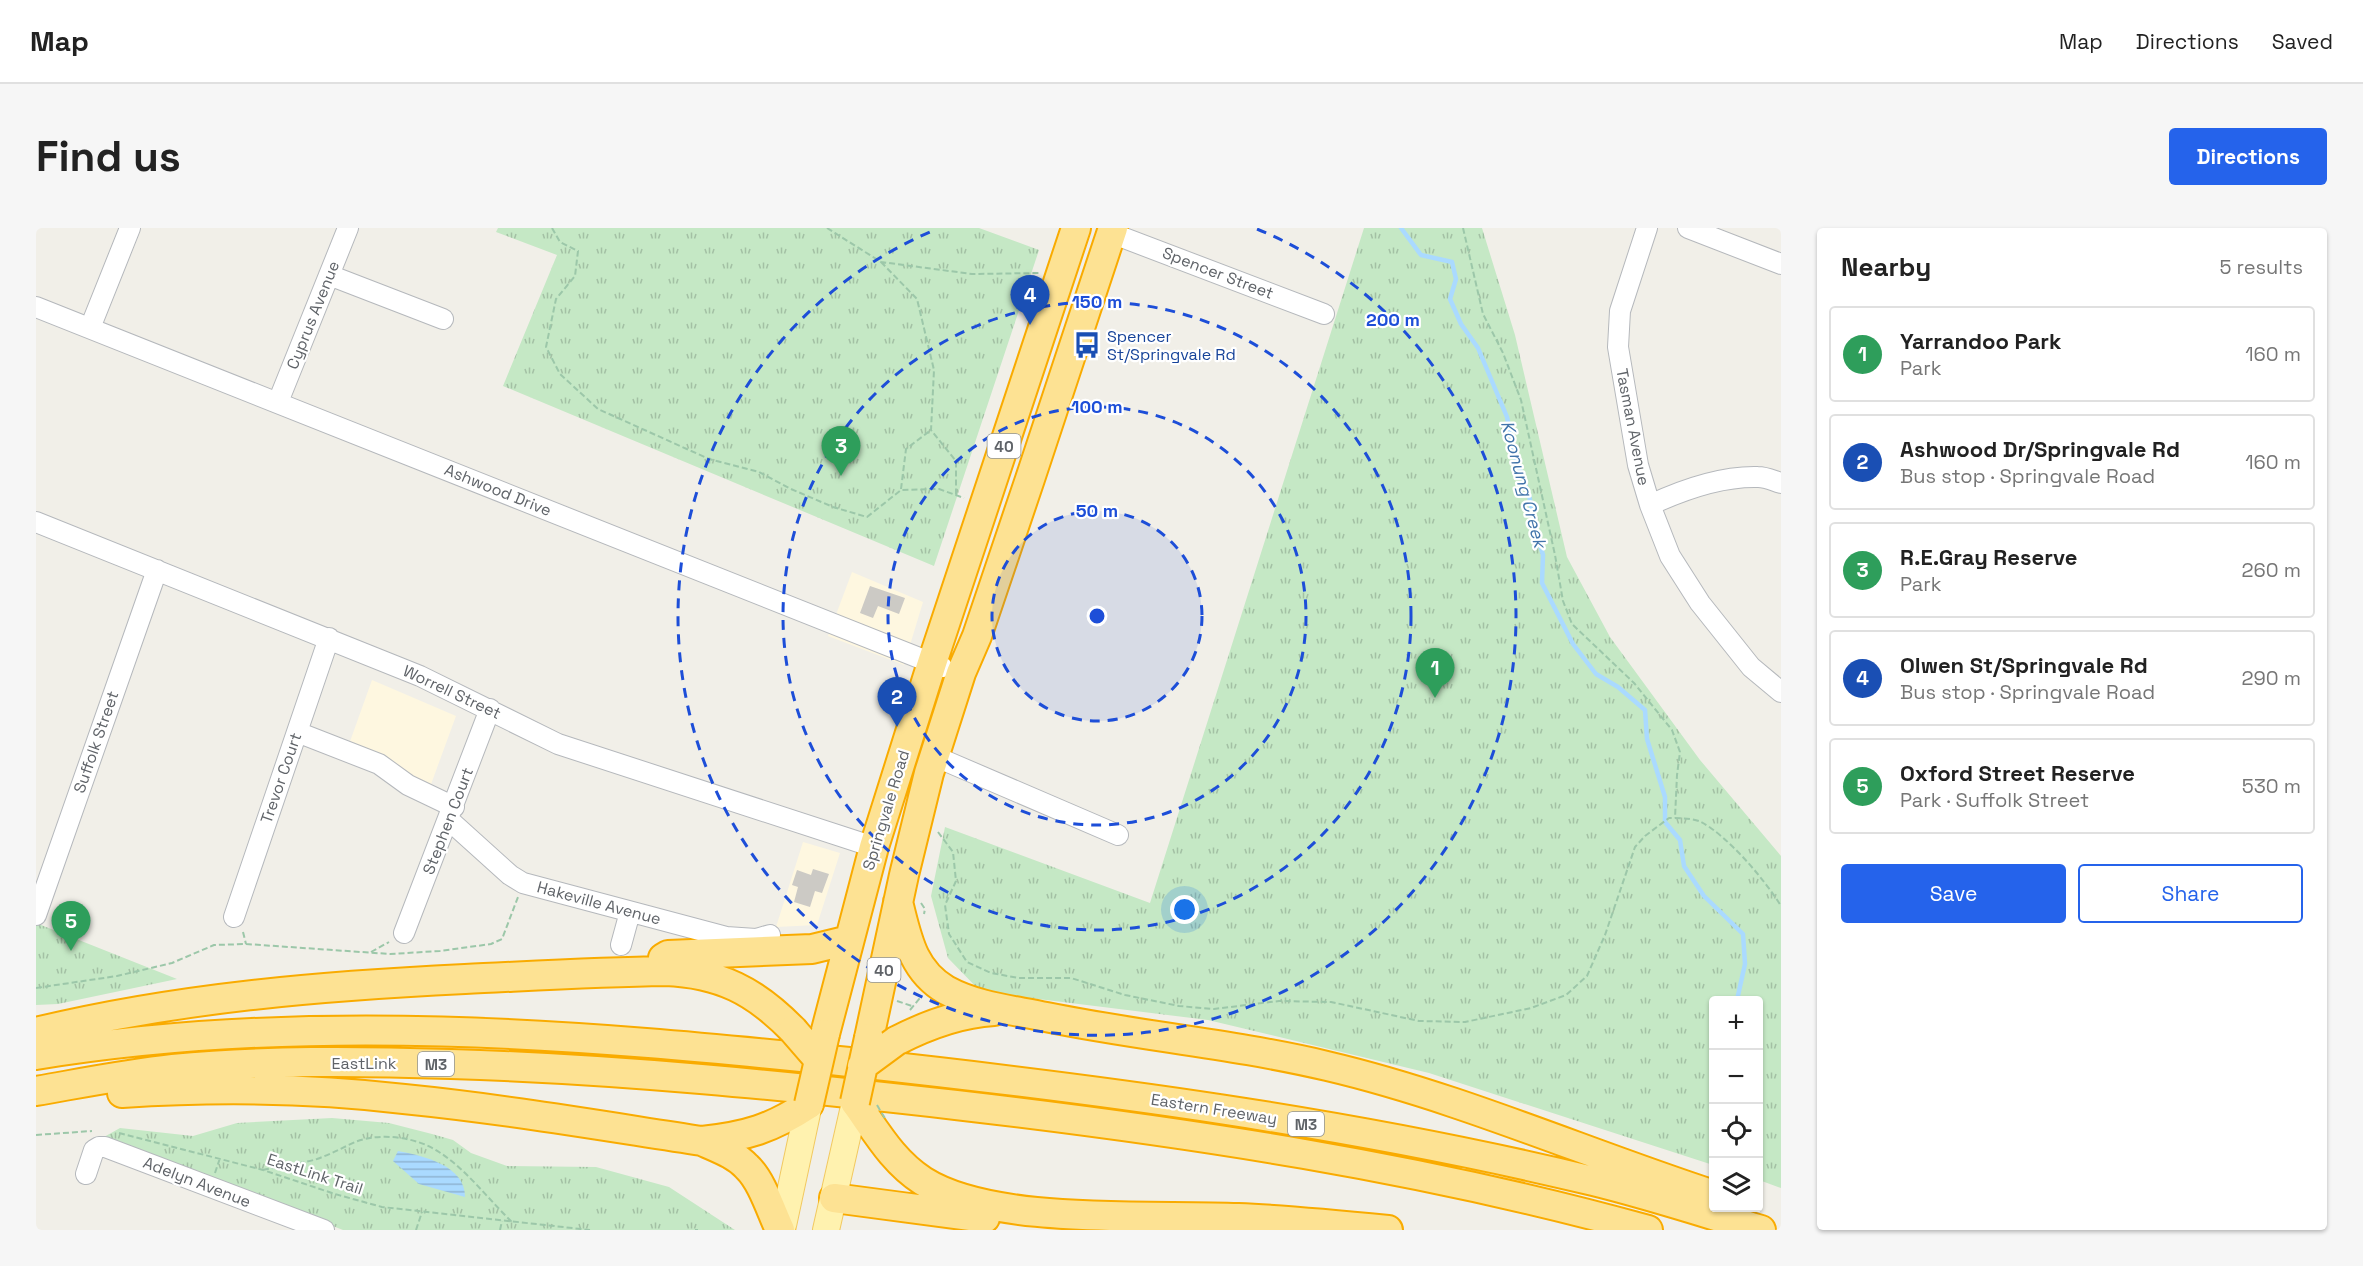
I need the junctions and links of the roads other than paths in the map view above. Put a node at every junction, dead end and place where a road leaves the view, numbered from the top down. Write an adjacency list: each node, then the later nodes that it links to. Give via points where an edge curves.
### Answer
1 (130, 228): 13 (street)
2 (348, 228): 9 (street, Cyprus Avenue)
3 (1076, 228): 20 (highway, Springvale Road / 40)
4 (1647, 228): 16 (street, Tasman Avenue, via 1620,311 1618,347 1638,465)
5 (1688, 228): 7 (street)
6 (1112, 231): 11 (street, Spencer Street); 21 (highway, Springvale Road / 40, via 981,626)
7 (1727, 235): 8 (street)
8 (1781, 264)
9 (329, 275): 12 (street); 14 (street, Cyprus Avenue)
10 (36, 307): 13 (street, Ashwood Drive)
11 (1324, 314)
12 (443, 319)
13 (90, 328): 14 (street, Ashwood Drive)
14 (278, 402): 20 (street, Ashwood Drive)
15 (1781, 483): 16 (street, via 1760,477 1725,480)
16 (1650, 505): 22 (street, Tasman Avenue, via 1670,556 1700,603 1751,667)
17 (36, 522): 18 (street, Worrell Street)
18 (157, 570): 19 (street, Worrell Street); 31 (street, Suffolk Street)
19 (329, 638): 23 (street, Worrell Street); 24 (street, Trevor Court)
20 (932, 663): 21 (street, Ashwood Drive); 28 (highway, Springvale Road / 40)
21 (961, 673): 25 (highway, Springvale Road / 40)
22 (1781, 692)
23 (490, 710): 26 (street, Stephen Court); 28 (street, Worrell Street, via 558,744)
24 (297, 732): 26 (street, Hakeville Avenue, via 379,764); 32 (street, Trevor Court)
25 (934, 756): 27 (street); 29 (highway, Springvale Road / 40)
26 (452, 813): 30 (street, Hakeville Avenue, via 510,875); 33 (street, Stephen Court)
27 (1119, 835)
28 (874, 848): 35 (highway, Springvale Road / 40)
29 (898, 902): 38 (highway, via 914,957 933,981 960,996); 40 (highway, Springvale Road / 40)
30 (630, 912): 34 (street, Hakeville Avenue, via 726,937 756,939); 36 (street)
31 (36, 915)
32 (234, 917)
33 (404, 933)
34 (770, 935)
35 (849, 940): 37 (highway, via 812,949 668,955); 41 (highway, Springvale Road / 40)
36 (621, 945)
37 (644, 971): 39 (highway, via 321,987 171,1005); 41 (highway, bridge, via 689,971 720,979 750,993 793,1030)
38 (1014, 1012): 40 (highway, via 961,1015); 50 (highway, via 1328,1066 1427,1095)
39 (36, 1032)
40 (883, 1040): 45 (highway, Springvale Road / 40, bridge)
41 (822, 1047): 45 (highway); 47 (highway, Springvale Road / 40, bridge)
42 (764, 1053): 43 (highway, EastLink / M3, via 572,1038 292,1030 144,1040); 61 (highway, Eastern Freeway / M3, via 1176,1102 1365,1134 1598,1183)
43 (36, 1055)
44 (36, 1091): 45 (highway, EastLink / M3, via 176,1069 339,1062 569,1069)
45 (859, 1099): 47 (highway); 51 (main road, Springvale Road / 40); 53 (highway, via 896,1158 936,1188 1014,1209); 60 (highway, Eastern Freeway / M3, via 1096,1122 1332,1160 1521,1198)
46 (36, 1100): 48 (highway, via 142,1091 356,1094)
47 (805, 1109): 48 (highway, via 755,1133); 57 (main road, Springvale Road / 40)
48 (702, 1141): 57 (highway, via 748,1167)
49 (86, 1174): 55 (street, Adelyn Avenue, via 94,1150 105,1147)
50 (1709, 1194)
51 (834, 1198): 53 (highway, via 974,1217); 58 (main road, Springvale Road / 40)
52 (1760, 1212): 54 (highway)
53 (1074, 1214): 59 (highway, via 1238,1218)
54 (1781, 1220)
55 (277, 1222): 56 (street, Adelyn Avenue)
56 (324, 1230)
57 (781, 1230)
58 (826, 1230)
59 (1388, 1230)
60 (1647, 1230)
61 (1761, 1230)

